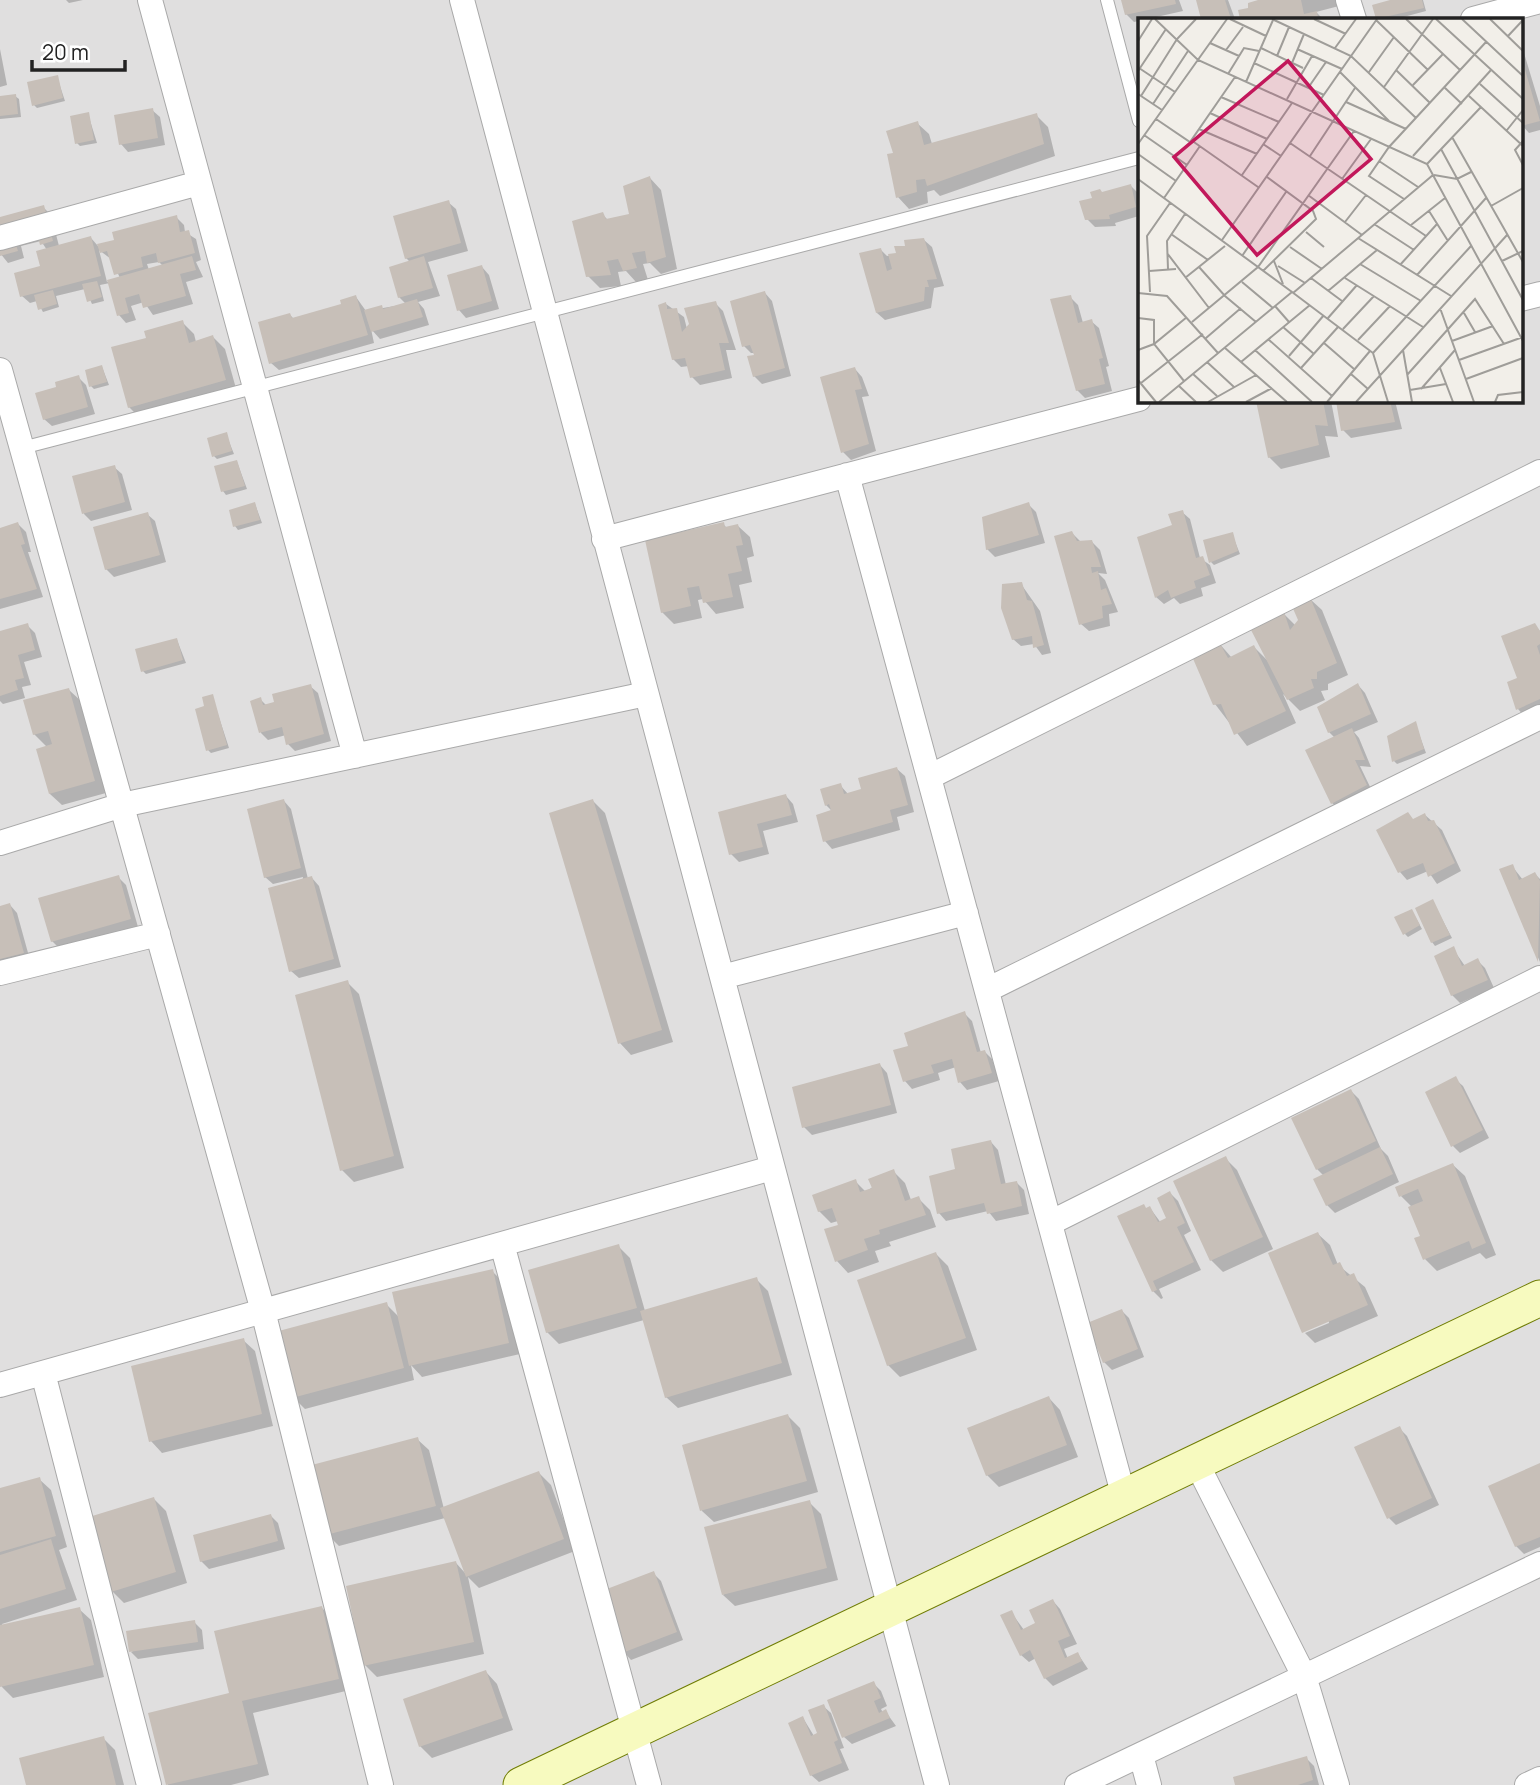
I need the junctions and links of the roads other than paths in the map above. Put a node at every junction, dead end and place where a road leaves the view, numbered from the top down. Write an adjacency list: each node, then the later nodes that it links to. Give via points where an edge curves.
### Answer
1 (150, 0): 10 (street)
2 (462, 0): 14 (street)
3 (1107, 0): 8 (lane)
4 (1348, 0): 6 (street)
5 (1540, 1): 7 (street)
6 (1354, 18)
7 (1477, 18)
8 (1138, 117)
9 (1138, 158): 14 (lane)
10 (199, 183): 11 (street); 16 (street)
11 (0, 238)
12 (1540, 294): 13 (street)
13 (1522, 299)
14 (544, 311): 16 (lane); 21 (street)
15 (0, 370): 18 (street)
16 (256, 387): 18 (lane); 24 (street)
17 (1138, 399): 20 (street)
18 (22, 448): 26 (street)
19 (1540, 472): 25 (street)
20 (848, 475): 21 (street); 25 (street)
21 (604, 539): 22 (street)
22 (646, 694): 24 (street); 31 (street)
23 (1540, 717): 33 (street)
24 (355, 756): 26 (street)
25 (929, 777): 28 (street)
26 (122, 805): 27 (street); 29 (street)
27 (0, 843)
28 (966, 913): 31 (street); 33 (street)
29 (158, 934): 30 (street); 38 (street)
30 (0, 973)
31 (722, 977): 34 (street)
32 (1540, 978): 35 (street)
33 (987, 990): 35 (street)
34 (772, 1168): 36 (street); 44 (street)
35 (1050, 1223): 42 (street)
36 (502, 1244): 38 (street); 46 (street)
37 (1540, 1298): 41 (street)
38 (263, 1311): 39 (street); 50 (street)
39 (43, 1373): 40 (street); 49 (street)
40 (0, 1385)
41 (1196, 1462): 42 (street); 45 (street)
42 (1124, 1497): 44 (street)
43 (1540, 1564): 45 (street)
44 (890, 1609): 46 (street); 53 (street)
45 (1304, 1676): 47 (street); 56 (street)
46 (632, 1732): 51 (street); 52 (street)
47 (1141, 1755): 54 (street); 55 (street)
48 (1540, 1779): 57 (street)
49 (149, 1785)
50 (381, 1785)
51 (521, 1785)
52 (649, 1785)
53 (937, 1785)
54 (1077, 1785)
55 (1149, 1785)
56 (1337, 1785)
57 (1527, 1785)

